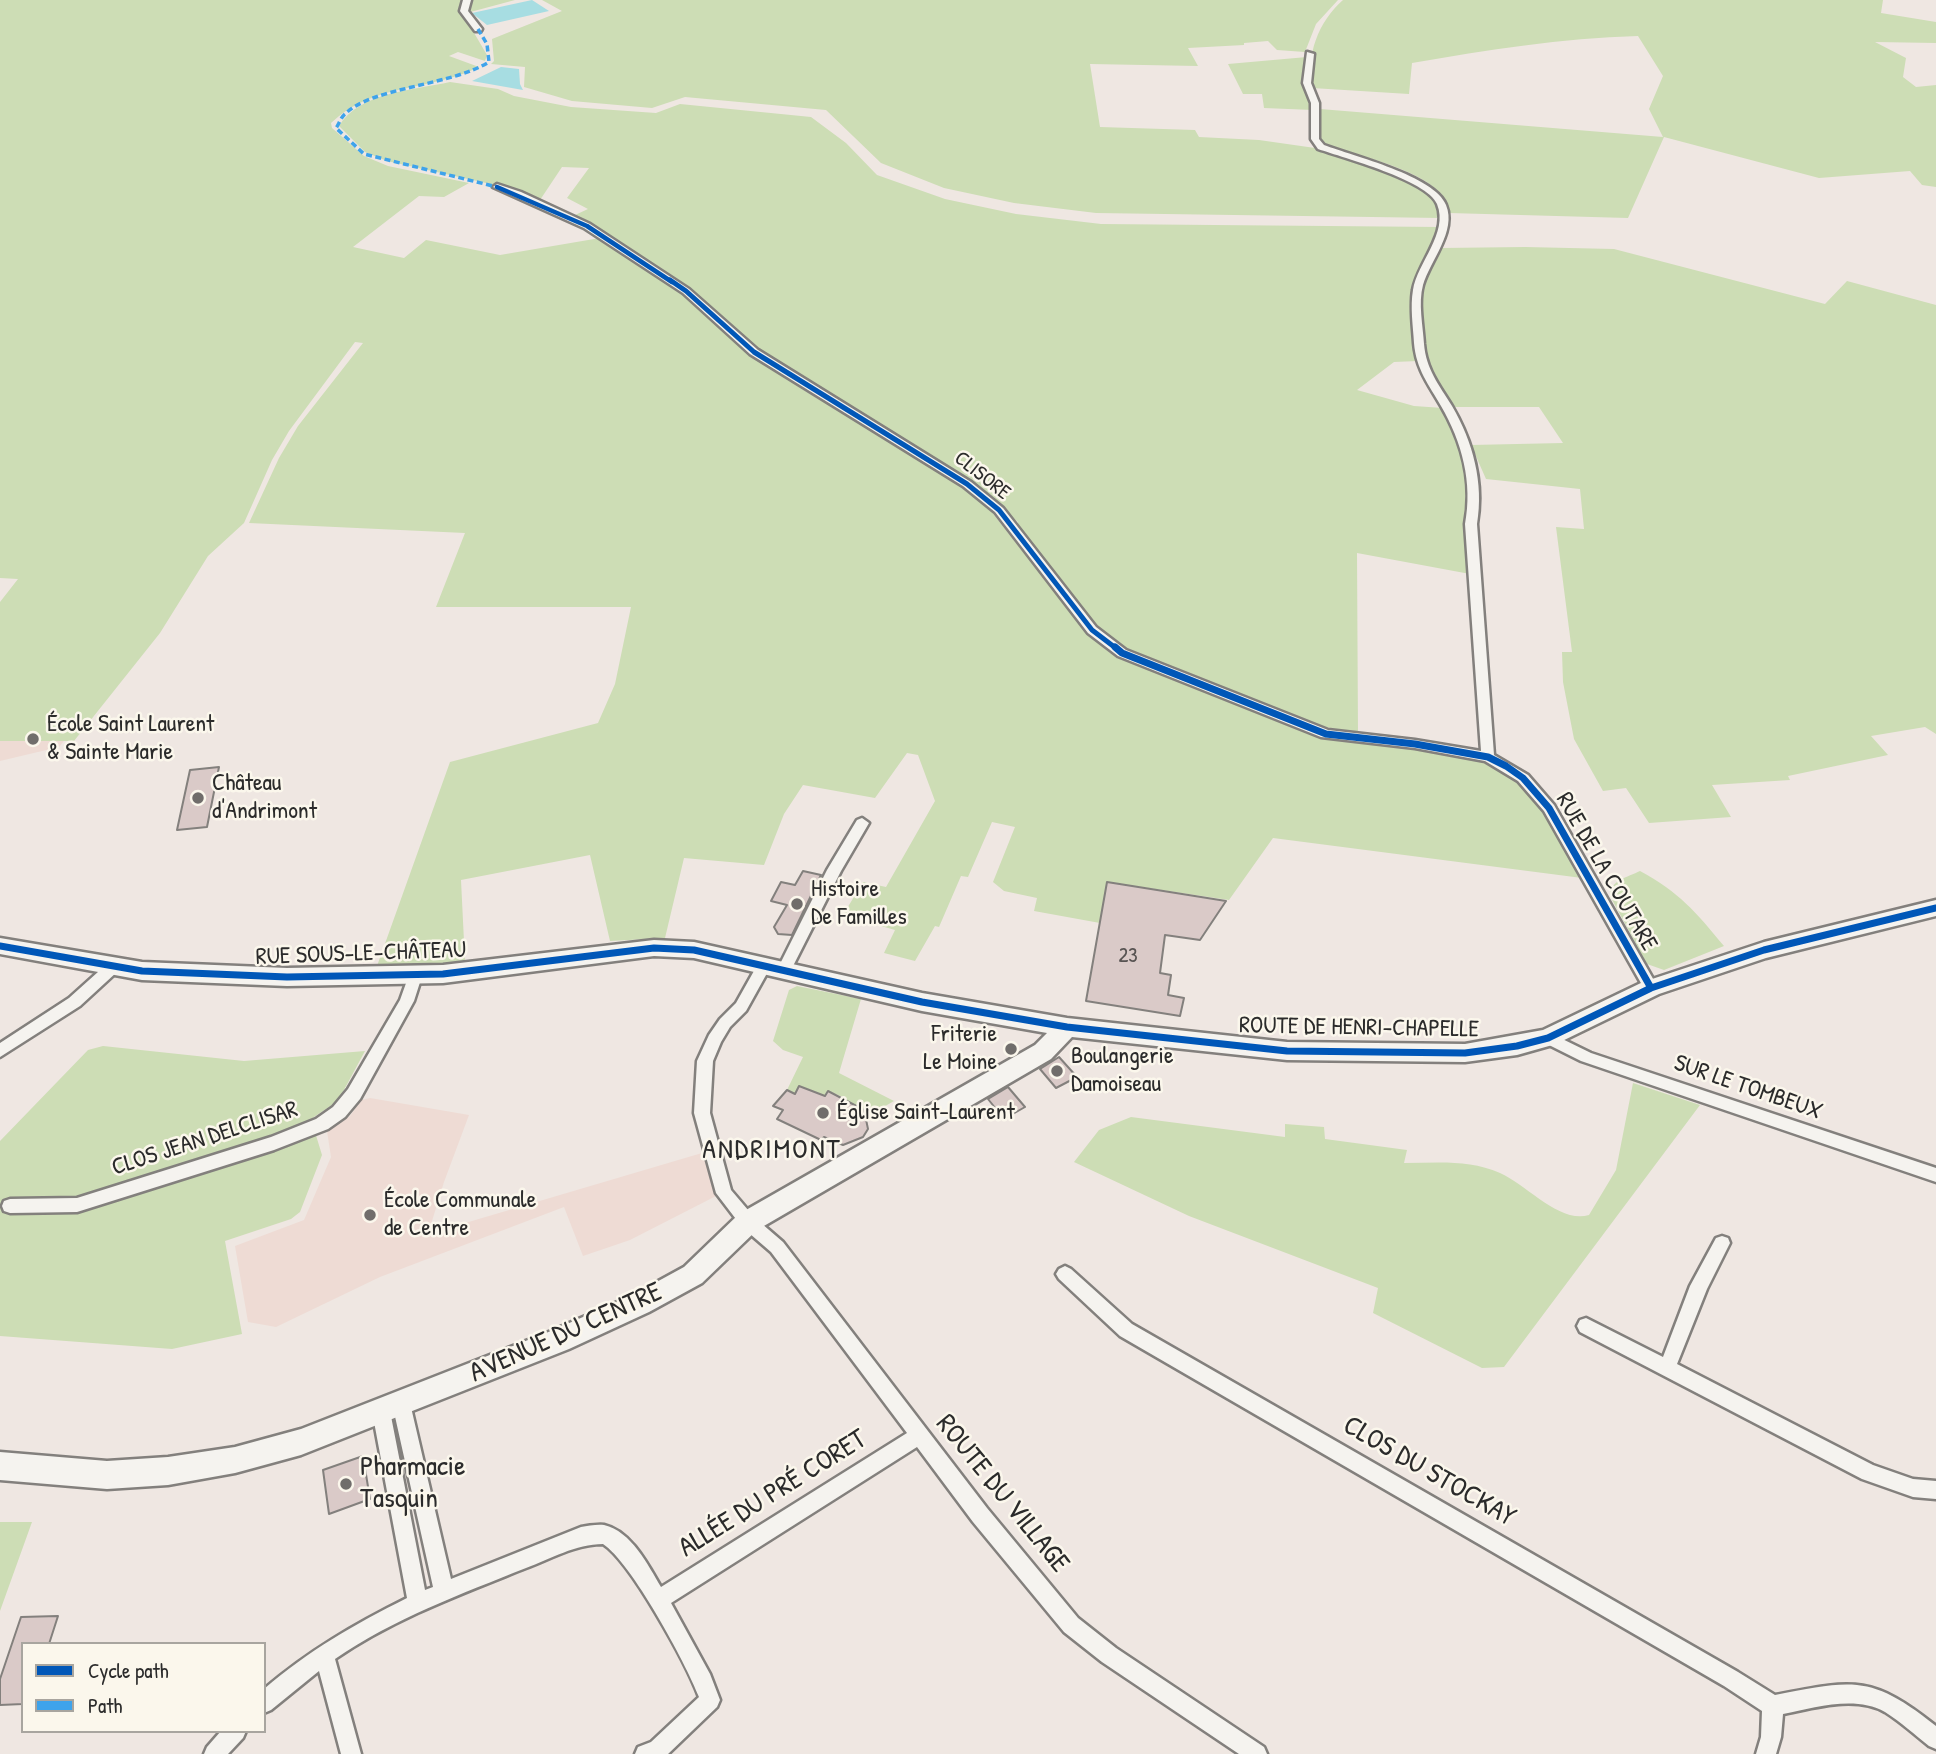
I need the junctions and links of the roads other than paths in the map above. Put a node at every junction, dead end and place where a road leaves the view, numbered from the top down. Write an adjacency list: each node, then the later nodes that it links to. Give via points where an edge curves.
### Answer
1 (467, 0): 2 (street, via 464,11)
2 (478, 29)
3 (1310, 54): 5 (street, via 1307,83 1315,103 1315,139 1321,147 1417,181 1431,188 1442,205 1440,239 1418,286 1420,344 1424,369 1453,417 1472,468 1476,503 1471,524)
4 (496, 187): 5 (street, CLISORE, via 587,226 704,304 754,352 967,484 999,510 1092,631 1122,653 1326,734)
5 (1489, 757): 12 (street, RUE DE LA COUTARE, via 1523,778 1549,808)
6 (862, 823): 10 (street, ROUTE DU VILLAGE)
7 (1936, 908): 12 (street, ROUTE DE HENRI-CHAPELLE, via 1764,950)
8 (0, 946): 9 (street, RUE SOUS-LE-CHÂTEAU)
9 (113, 967): 11 (street, RUE SOUS-LE-CHÂTEAU, via 215,976); 15 (street, via 84,995)
10 (774, 968): 11 (street, RUE SOUS-LE-CHÂTEAU, via 694,950 654,948); 13 (street, ROUTE DE HENRI-CHAPELLE, via 922,1002); 18 (street, ROUTE DU VILLAGE, via 725,1023 705,1061 702,1113 706,1132 724,1193)
11 (415, 976): 17 (street, CLOS JEAN DELCLISAR, via 407,1001 354,1094 322,1124 77,1205)
12 (1651, 988): 14 (street, ROUTE DE HENRI-CHAPELLE)
13 (1067, 1027): 14 (street, ROUTE DE HENRI-CHAPELLE, via 1287,1051 1465,1053); 18 (street, AVENUE DU CENTRE, via 1043,1052)
14 (1548, 1038): 16 (street, SUR LE TOMBEUX, via 1586,1057)
15 (0, 1051)
16 (1936, 1175)
17 (10, 1206)
18 (748, 1222): 23 (street, AVENUE DU CENTRE, via 693,1275 640,1304); 24 (street, ROUTE DU VILLAGE, via 777,1247)
19 (1722, 1243): 22 (street, via 1699,1286)
20 (1065, 1274): 32 (street, CLOS DU STOCKAY, via 1126,1330)
21 (1586, 1326): 22 (street)
22 (1667, 1368): 26 (street, via 1869,1473 1913,1488)
23 (391, 1407): 25 (street, AVENUE DU CENTRE, via 301,1442 169,1471 107,1475); 27 (street); 29 (street)
24 (919, 1436): 28 (street, ALLÉE DU PRÉ CORET); 38 (street, ROUTE DU VILLAGE, via 1071,1625)
25 (0, 1466)
26 (1936, 1490)
27 (444, 1591): 28 (street, via 581,1537 603,1535 618,1543); 29 (street)
28 (658, 1600): 37 (street, via 710,1700 657,1750)
29 (418, 1603): 30 (street)
30 (324, 1654): 31 (street); 36 (street)
31 (266, 1701)
32 (1773, 1706): 34 (street, via 1835,1694 1857,1695 1890,1704); 39 (street)
33 (234, 1733): 35 (street)
34 (1936, 1739)
35 (214, 1754)
36 (351, 1754)
37 (645, 1754)
38 (1257, 1754)
39 (1766, 1754)

